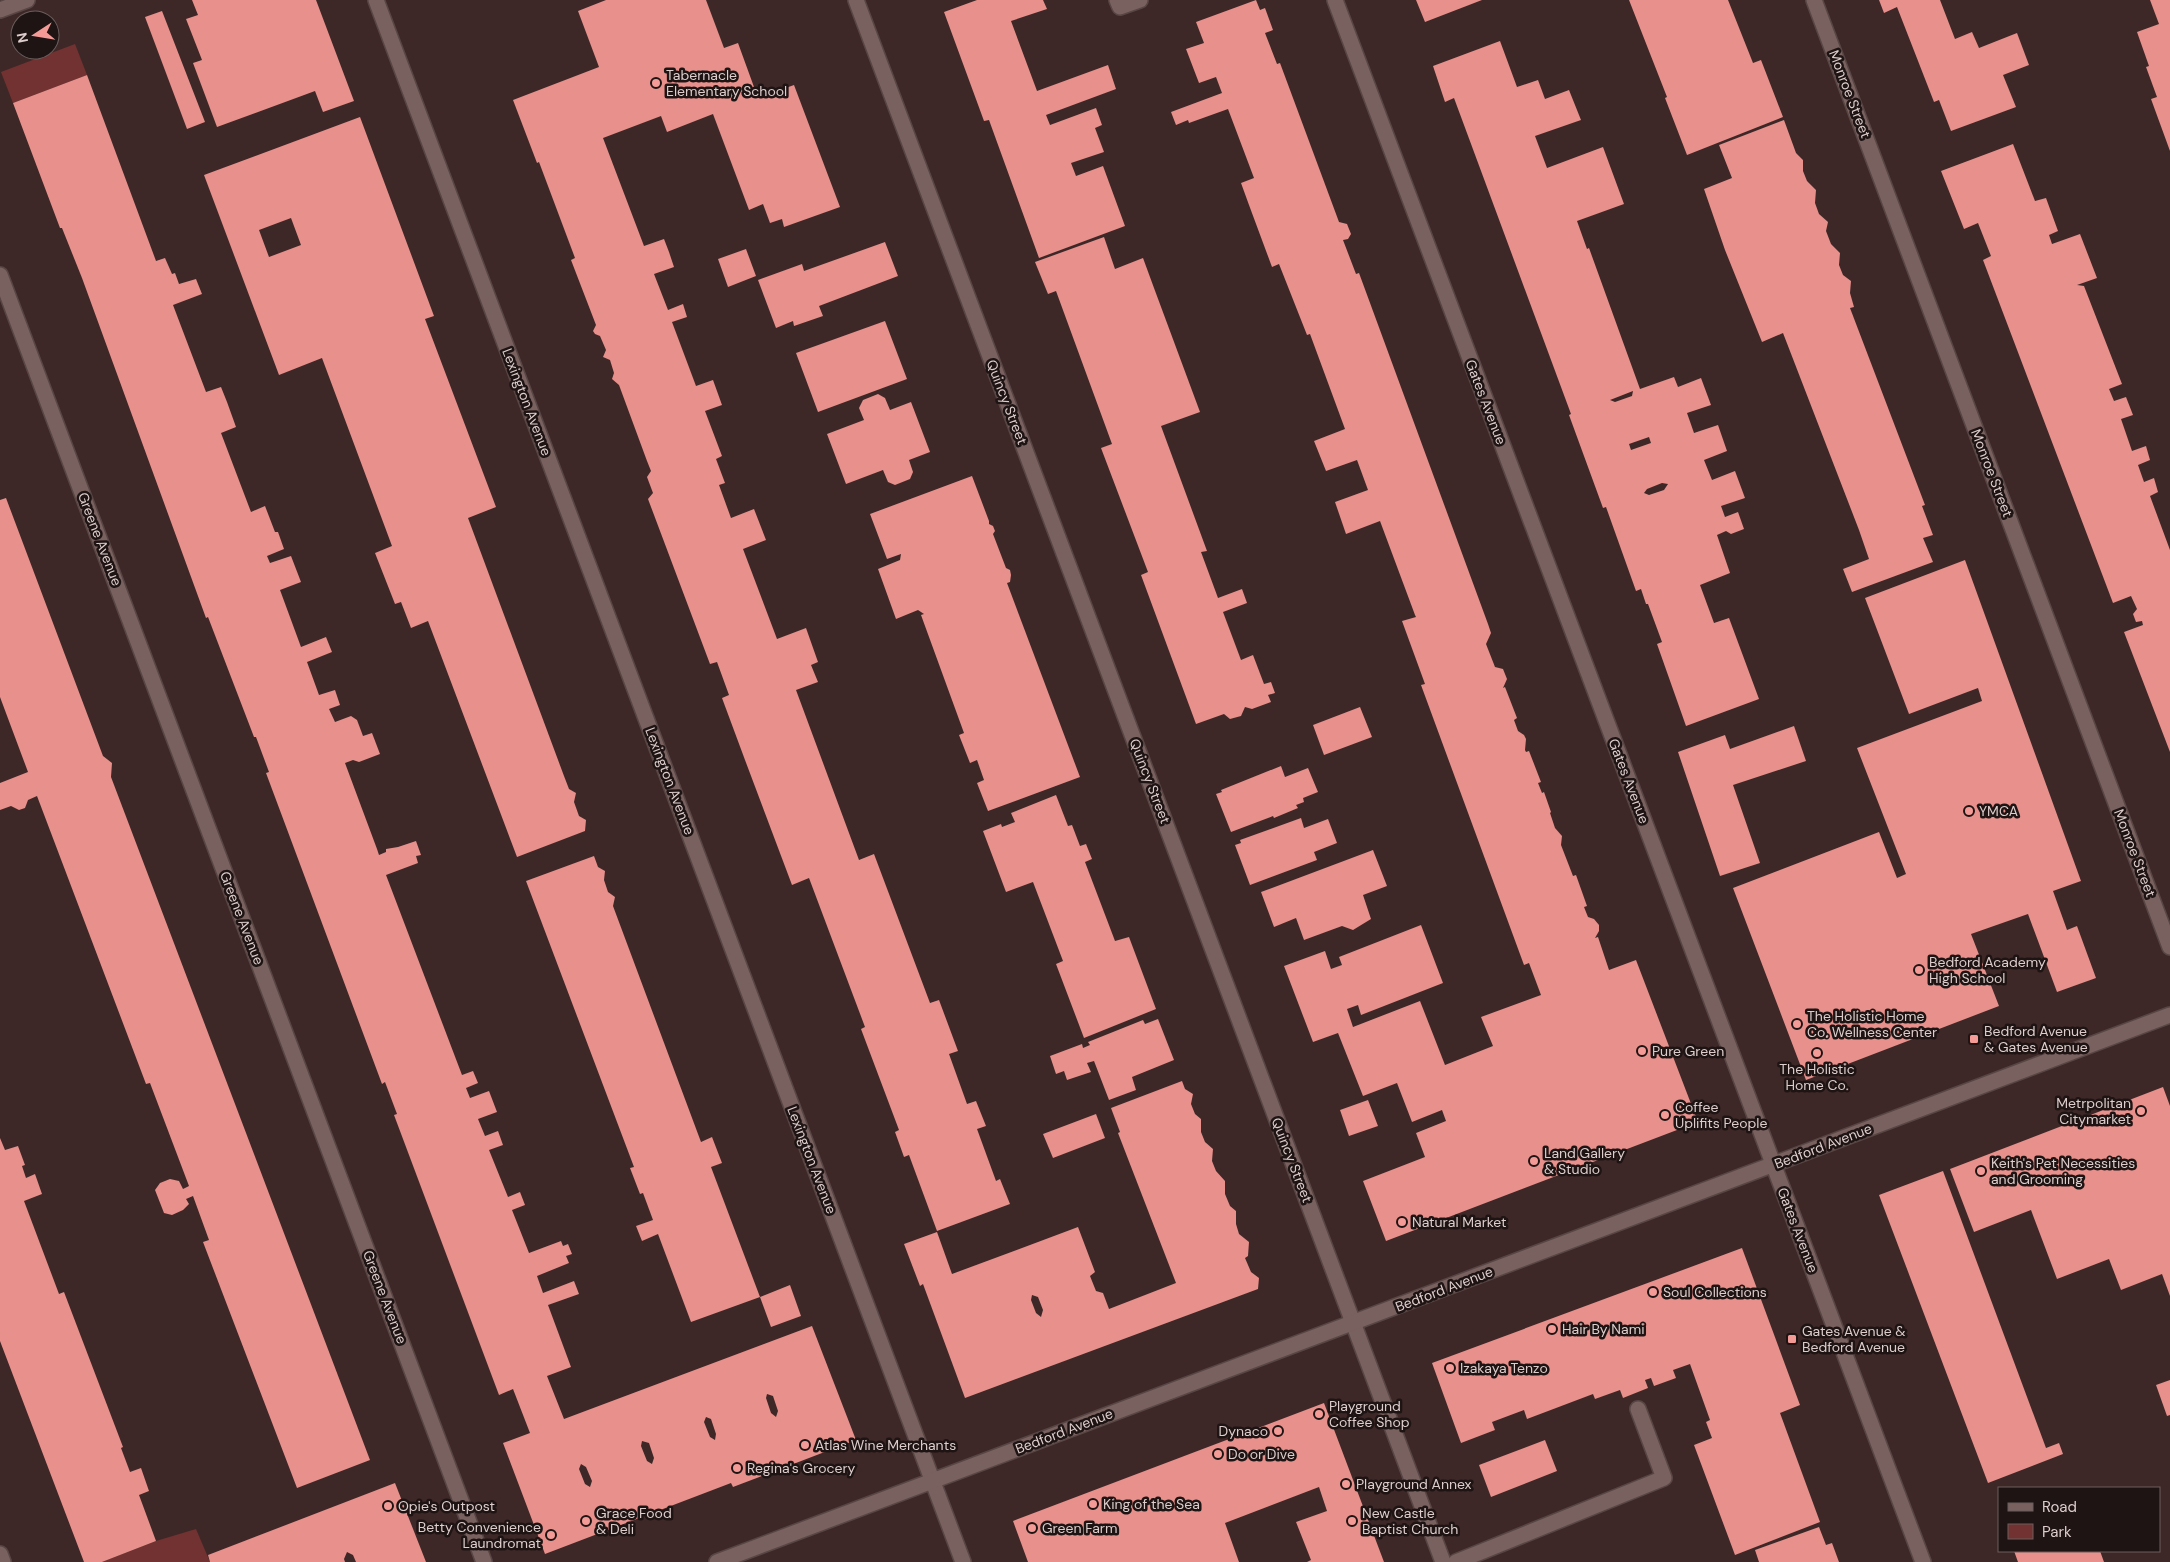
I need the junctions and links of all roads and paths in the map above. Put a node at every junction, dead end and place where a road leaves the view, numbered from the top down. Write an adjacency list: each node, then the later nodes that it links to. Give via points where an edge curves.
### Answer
1 (27, 0): 8 (street)
2 (376, 0): 15 (street, Lexington Avenue)
3 (856, 0): 13 (street, Quincy Street)
4 (1117, 0): 5 (street, via 1120,7)
5 (1140, 0)
6 (1336, 0): 12 (street, Gates Avenue)
7 (1814, 0): 10 (street, Monroe Street)
8 (0, 10)
9 (0, 275): 18 (street, Greene Avenue)
10 (2170, 947)
11 (2170, 1015): 12 (street, Bedford Avenue)
12 (1773, 1165): 13 (street, Bedford Avenue); 23 (street, Gates Avenue)
13 (1353, 1323): 15 (street, Bedford Avenue); 21 (street, Quincy Street)
14 (1638, 1409): 22 (street, via 1664,1478)
15 (933, 1481): 19 (street, Bedford Avenue); 20 (street, Lexington Avenue)
16 (0, 1554): 17 (street)
17 (3, 1562)
18 (484, 1562)
19 (717, 1562)
20 (963, 1562)
21 (1444, 1562)
22 (1456, 1562)
23 (1923, 1562)

